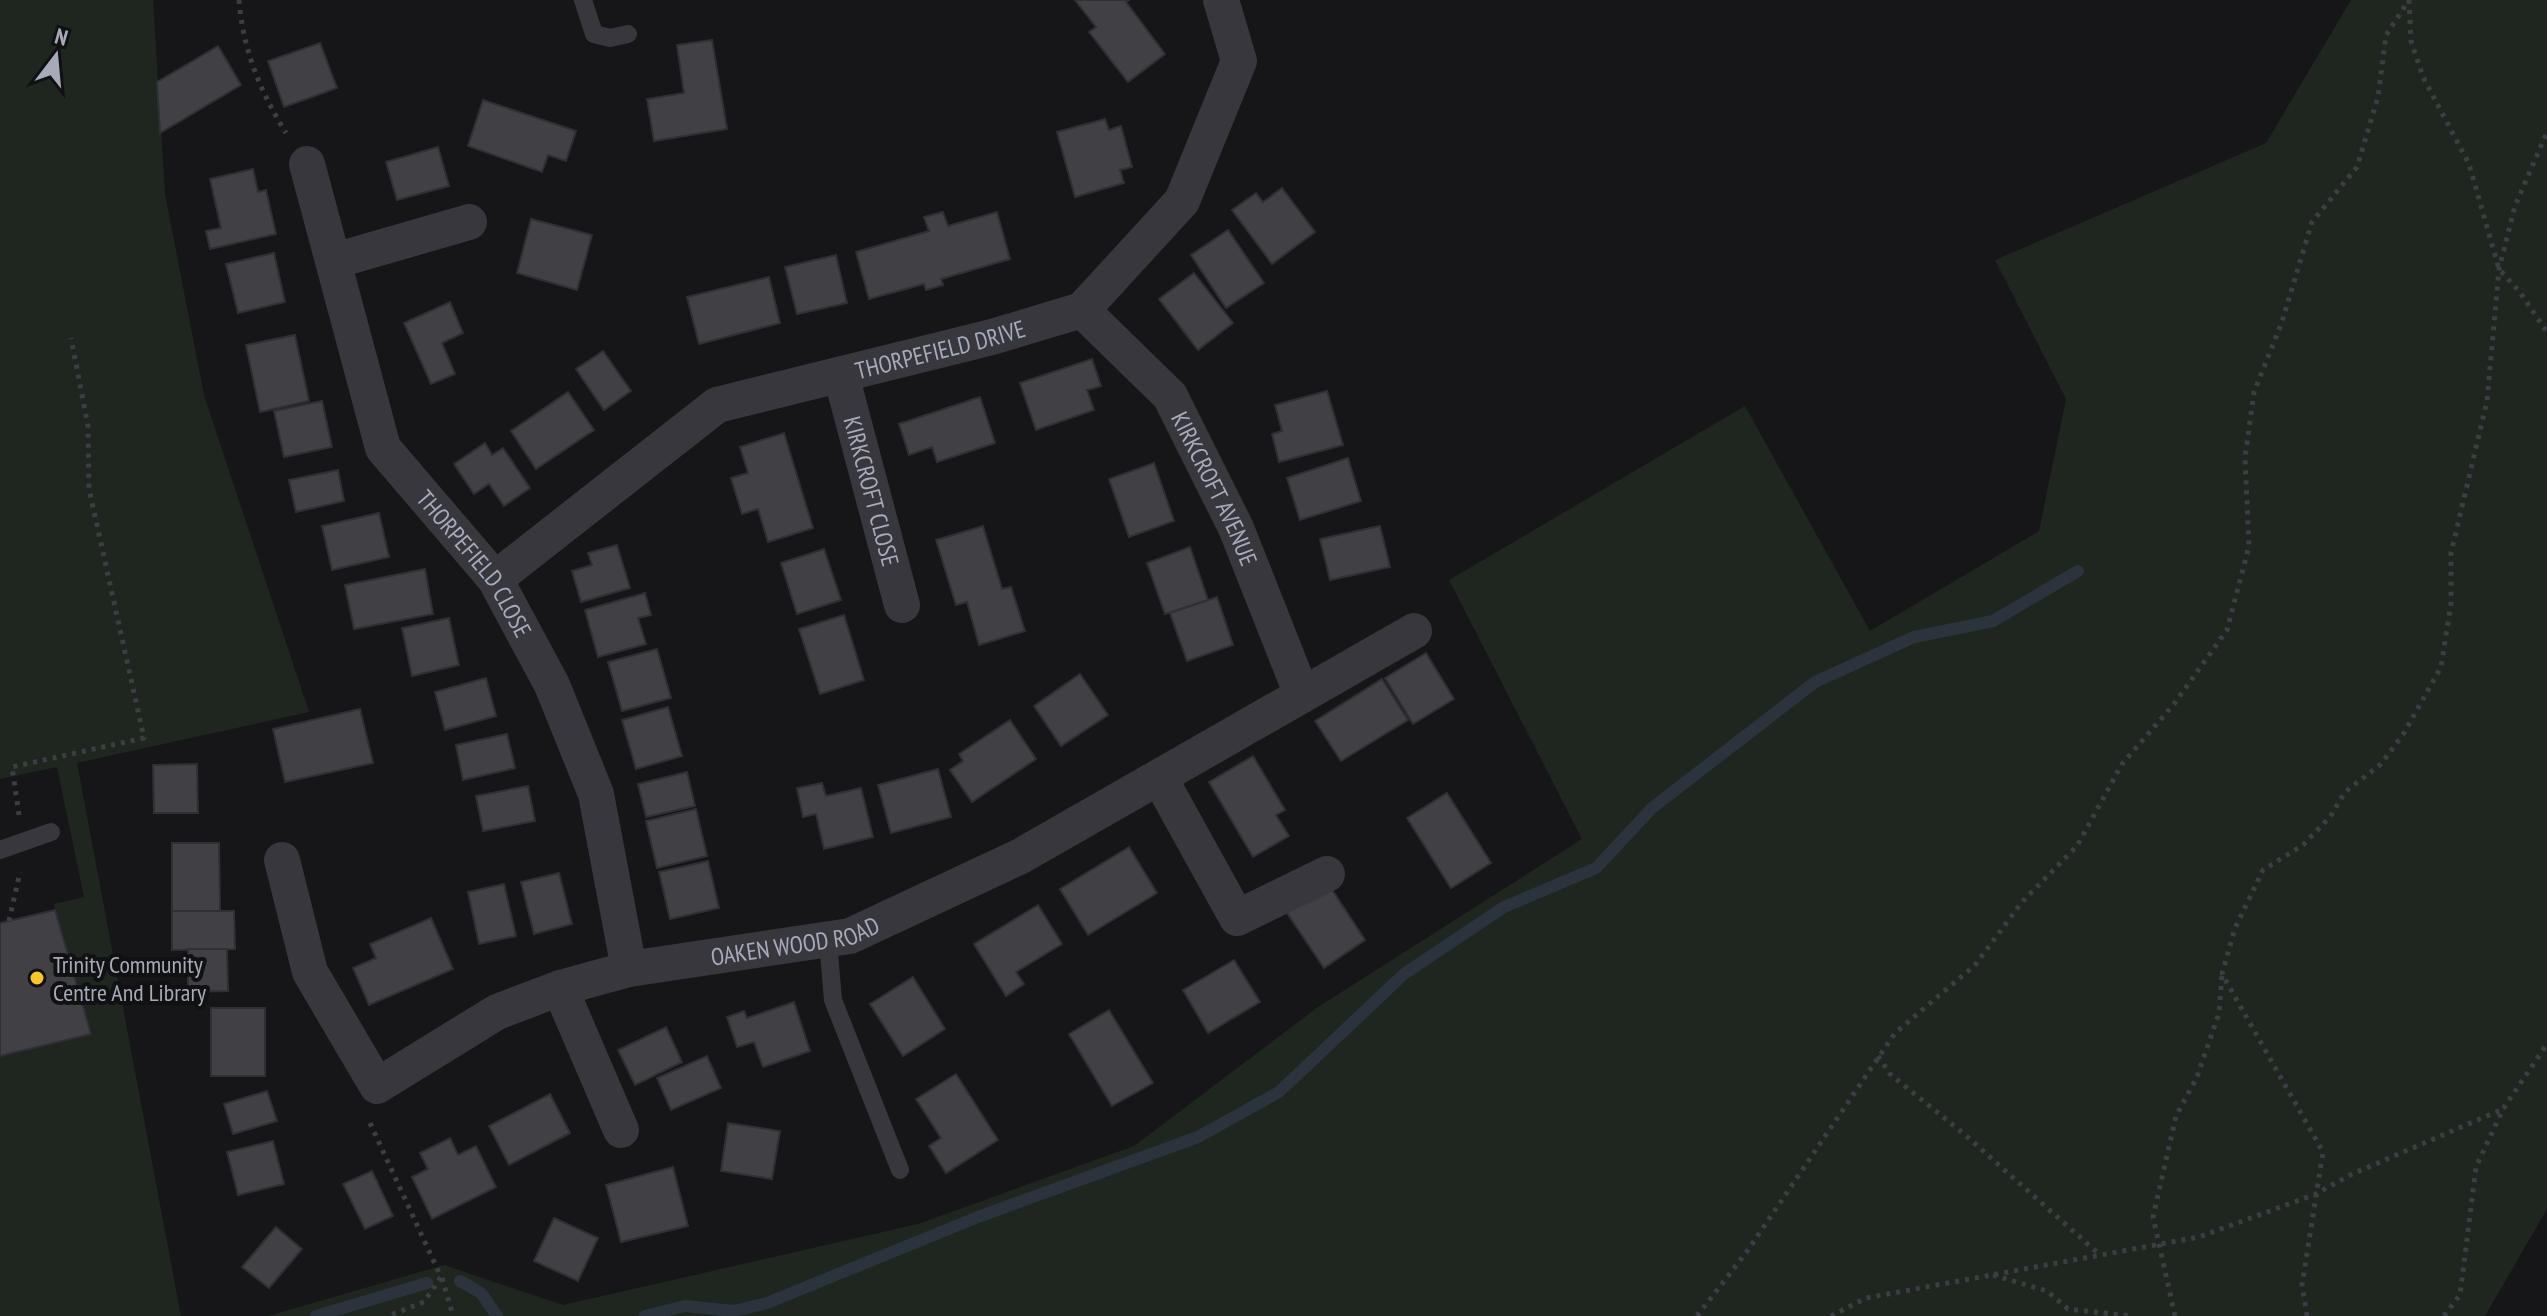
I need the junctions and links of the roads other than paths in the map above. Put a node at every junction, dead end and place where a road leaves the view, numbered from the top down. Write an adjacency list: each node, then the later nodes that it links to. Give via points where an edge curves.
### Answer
1 (583, 0): 3 (lane, via 594,34)
2 (1221, 0): 7 (street, via 1239,61 1182,201)
3 (628, 34)
4 (307, 164): 6 (street, THORPEFIELD CLOSE)
5 (469, 222): 6 (street)
6 (334, 261): 9 (street, THORPEFIELD CLOSE, via 383,448)
7 (1082, 310): 8 (street, THORPEFIELD DRIVE); 12 (street, KIRKCROFT AVENUE, via 1170,396 1236,528)
8 (841, 375): 9 (street, THORPEFIELD DRIVE, via 717,405); 10 (street, KIRKCROFT CLOSE)
9 (495, 579): 19 (street, THORPEFIELD CLOSE, via 552,685 596,794)
10 (902, 605)
11 (1414, 631): 12 (street, OAKEN WOOD ROAD)
12 (1302, 695): 13 (street, OAKEN WOOD ROAD)
13 (1159, 777): 17 (street, via 1237,918); 18 (street, OAKEN WOOD ROAD, via 1021,856 850,936)
14 (51, 832): 15 (lane)
15 (0, 850)
16 (282, 860): 20 (street, OAKEN WOOD ROAD, via 310,972 377,1086 497,1012)
17 (1327, 874)
18 (828, 941): 19 (street, OAKEN WOOD ROAD); 22 (lane, via 833,1000)
19 (629, 969): 20 (street, OAKEN WOOD ROAD)
20 (560, 988): 21 (street)
21 (621, 1130)
22 (900, 1170)

